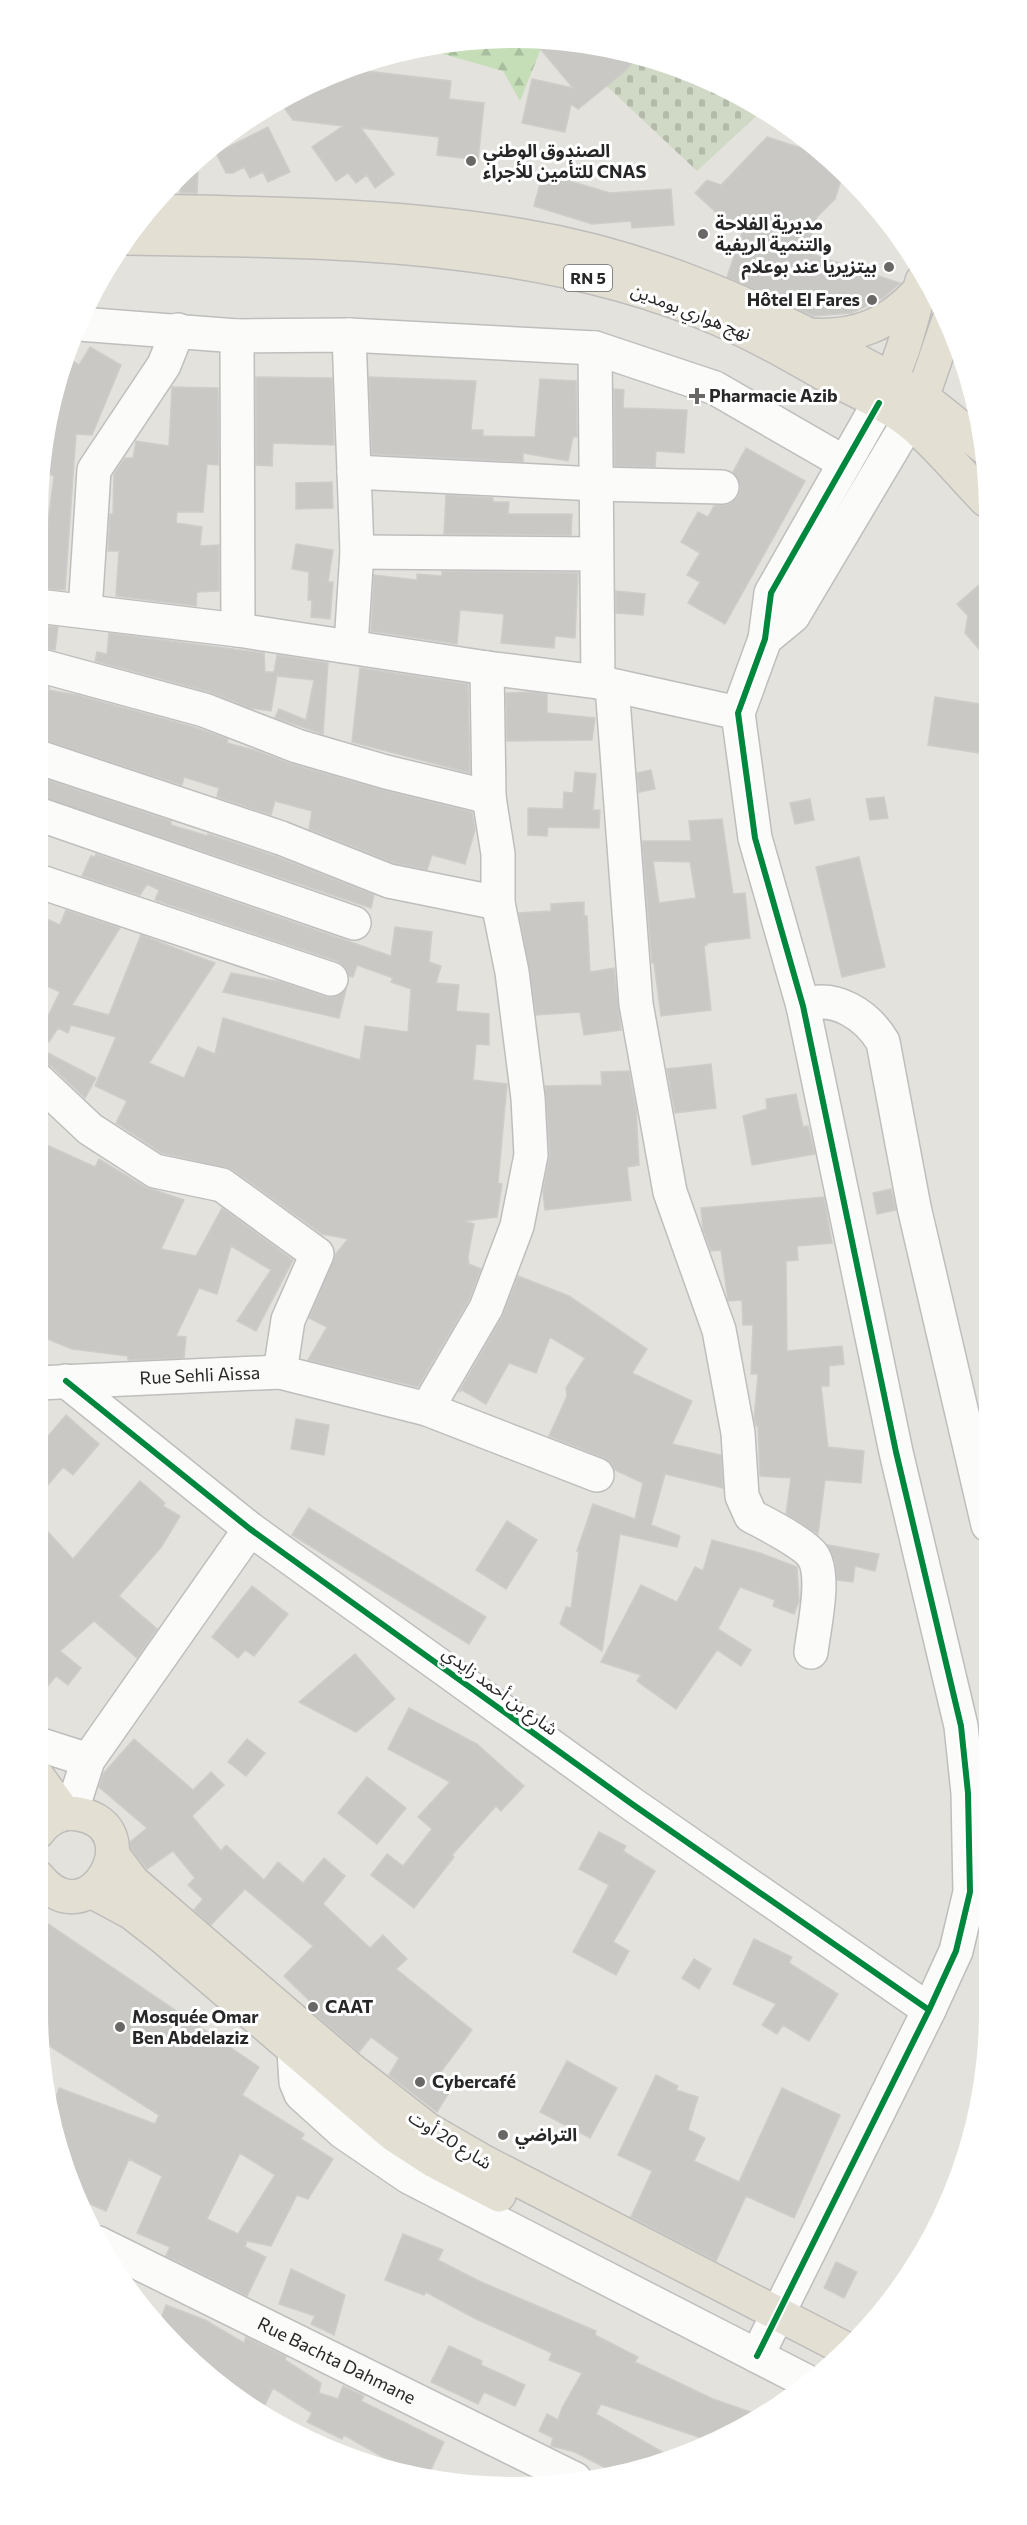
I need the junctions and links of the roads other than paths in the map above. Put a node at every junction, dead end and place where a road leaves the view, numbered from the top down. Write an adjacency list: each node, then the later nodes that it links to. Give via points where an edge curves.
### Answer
1 (160, 211): 9 (main road, نهج هواري بومدين / RN 5, via 337,216 524,236 675,275)
2 (138, 238): 12 (main road, نهج هواري بومدين / RN 5, via 274,241 436,251 570,273 667,300 718,319)
3 (920, 287): 9 (main road, via 903,309 882,323 835,337)
4 (920, 288): 12 (main road)
5 (88, 325): 6 (street)
6 (178, 330): 10 (street); 23 (street, via 164,365 94,470)
7 (944, 334): 13 (main road)
8 (349, 335): 10 (street); 11 (street); 16 (street)
9 (810, 335): 12 (main road, نهج هواري بومدين / RN 5)
10 (237, 336): 24 (street)
11 (595, 348): 15 (street, via 715,388); 17 (street)
12 (886, 392): 13 (main road, نهج هواري بومدين / RN 5); 15 (street)
13 (915, 410): 14 (main road, نهج هواري بومدين / RN 5); 19 (main road, نهج هواري بومدين / RN 5); 25 (street, via 794,616)
14 (973, 441)
15 (845, 463): 25 (street, via 771,593)
16 (354, 472): 17 (street); 20 (street)
17 (597, 484): 18 (street); 21 (street)
18 (722, 487)
19 (978, 490)
20 (357, 552): 21 (street); 26 (street)
21 (596, 554): 29 (street)
22 (48, 607): 23 (street)
23 (85, 611): 24 (street)
24 (238, 630): 26 (street)
25 (765, 639): 30 (street)
26 (351, 645): 28 (street)
27 (48, 668): 32 (street, via 204,710 308,749)
28 (487, 668): 29 (street); 32 (street)
29 (605, 684): 30 (street); 46 (street, via 636,1004 670,1192 719,1330 738,1433 742,1496 751,1516 813,1554 819,1574)
30 (738, 714): 38 (street, via 755,838)
31 (48, 761): 35 (street, via 281,838 389,881)
32 (489, 797): 35 (street, via 498,854)
33 (48, 817): 36 (street)
34 (48, 884): 37 (street)
35 (498, 903): 42 (street, via 514,983 531,1155 517,1226 486,1308)
36 (354, 923)
37 (332, 978)
38 (803, 1006): 44 (street, via 828,1001 847,1008 883,1042 914,1207); 51 (street, via 896,1452 961,1726)
39 (48, 1089): 40 (street, via 90,1129 155,1171 222,1185 317,1254 288,1320)
40 (280, 1372): 41 (street, Rue Sehli Aissa); 42 (street, Rue Sehli Aissa)
41 (52, 1382): 45 (street, شارع بن أحمد زايدي)
42 (427, 1409): 43 (street, Rue Sehli Aissa)
43 (597, 1475)
44 (979, 1486)
45 (250, 1530): 48 (street); 54 (street, شارع بن أحمد زايدي)
46 (812, 1652)
47 (48, 1748): 48 (street)
48 (88, 1760): 49 (street); 50 (street)
49 (50, 1819): 50 (main road, شارع 20 أوت, via 91,1818)
50 (110, 1843): 53 (main road, via 107,1876); 56 (main road, شارع 20 أوت, via 133,1882 427,2129)
51 (979, 1881): 54 (street, via 956,1951)
52 (48, 1887): 53 (main road, شارع 20 أوت)
53 (64, 1895): 56 (main road, شارع 20 أوت, via 132,1914 385,2127 434,2161)
54 (928, 2010): 56 (street)
55 (114, 2251): 60 (street, Rue Bachta Dahmane)
56 (768, 2334): 57 (main road, شارع 20 أوت); 58 (main road, شارع 20 أوت); 59 (street)
57 (837, 2346)
58 (820, 2361)
59 (802, 2376)
60 (565, 2474)

